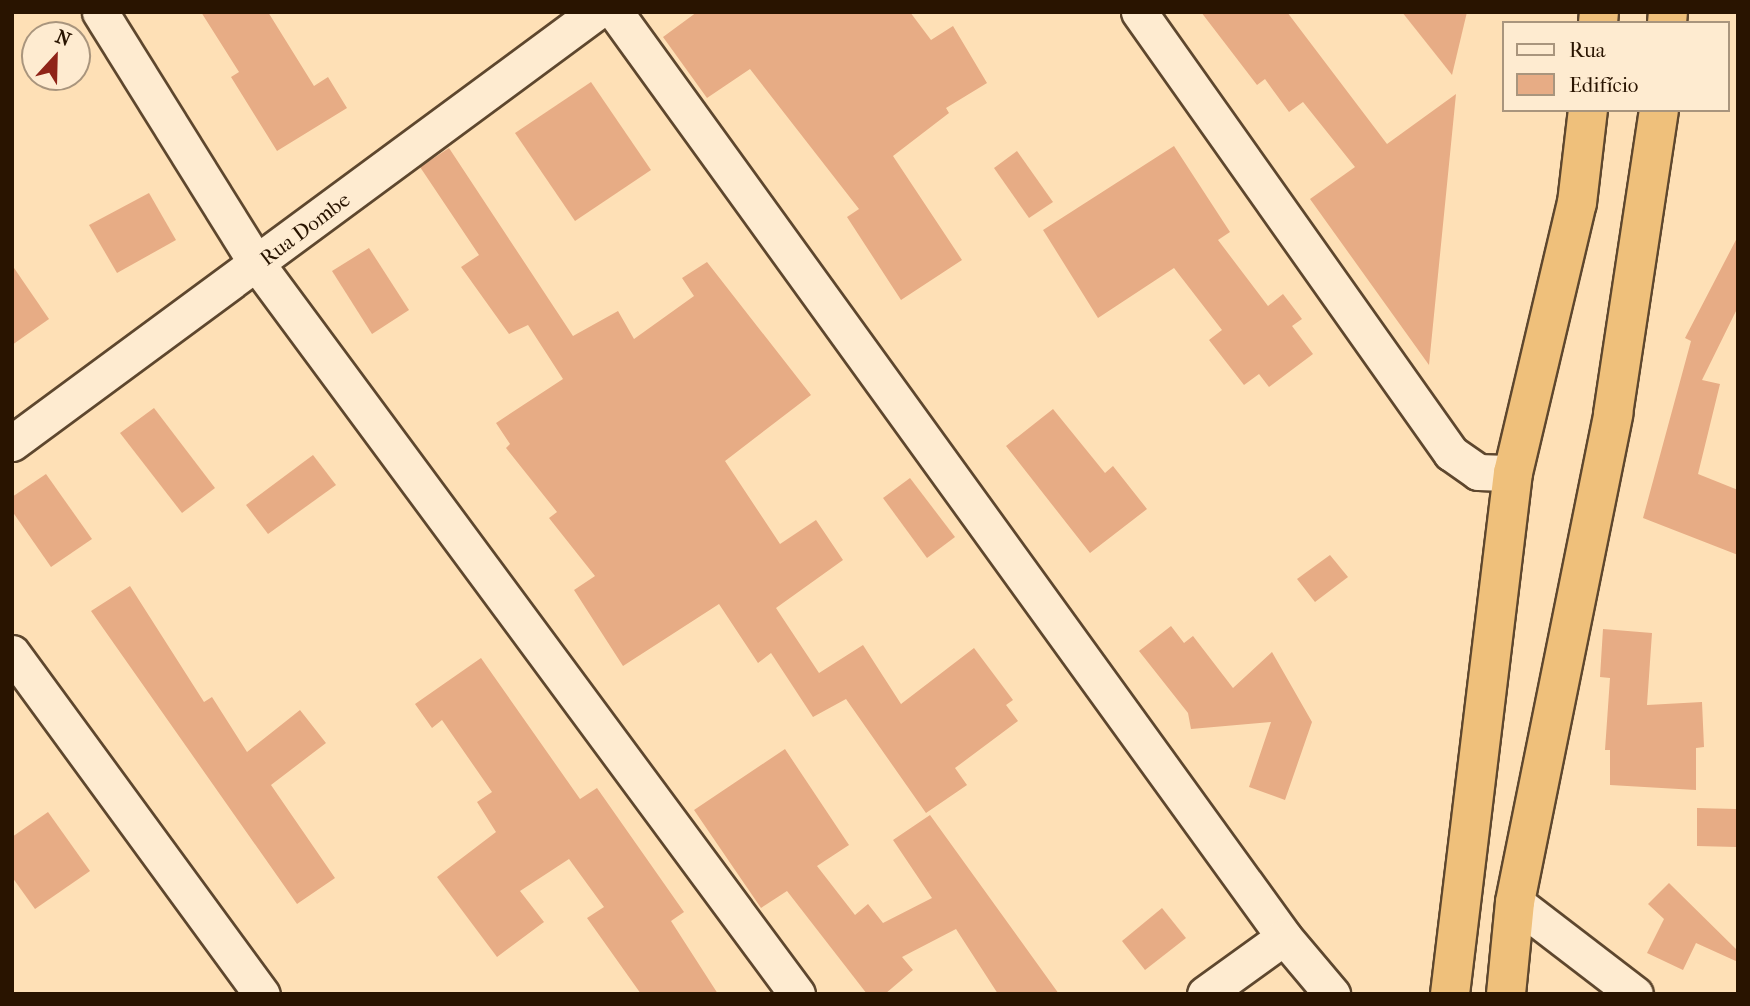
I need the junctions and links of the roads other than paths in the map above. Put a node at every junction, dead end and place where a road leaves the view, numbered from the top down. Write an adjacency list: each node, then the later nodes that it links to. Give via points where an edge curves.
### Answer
1 (100, 12): 7 (street)
2 (596, 12): 7 (street, Rua Dombe)
3 (615, 12): 12 (street)
4 (1139, 12): 9 (street, via 1451,453 1478,472)
5 (1588, 112): 9 (highway, via 1577,203)
6 (1660, 112): 11 (highway, via 1613,414)
7 (257, 264): 8 (street, Rua Dombe); 14 (street)
8 (12, 443)
9 (1513, 472): 17 (highway)
10 (12, 653): 13 (street)
11 (1515, 902): 18 (highway); 19 (street)
12 (1284, 937): 15 (street); 16 (street)
13 (262, 994)
14 (797, 994)
15 (1205, 994)
16 (1332, 994)
17 (1450, 994)
18 (1506, 994)
19 (1636, 994)

